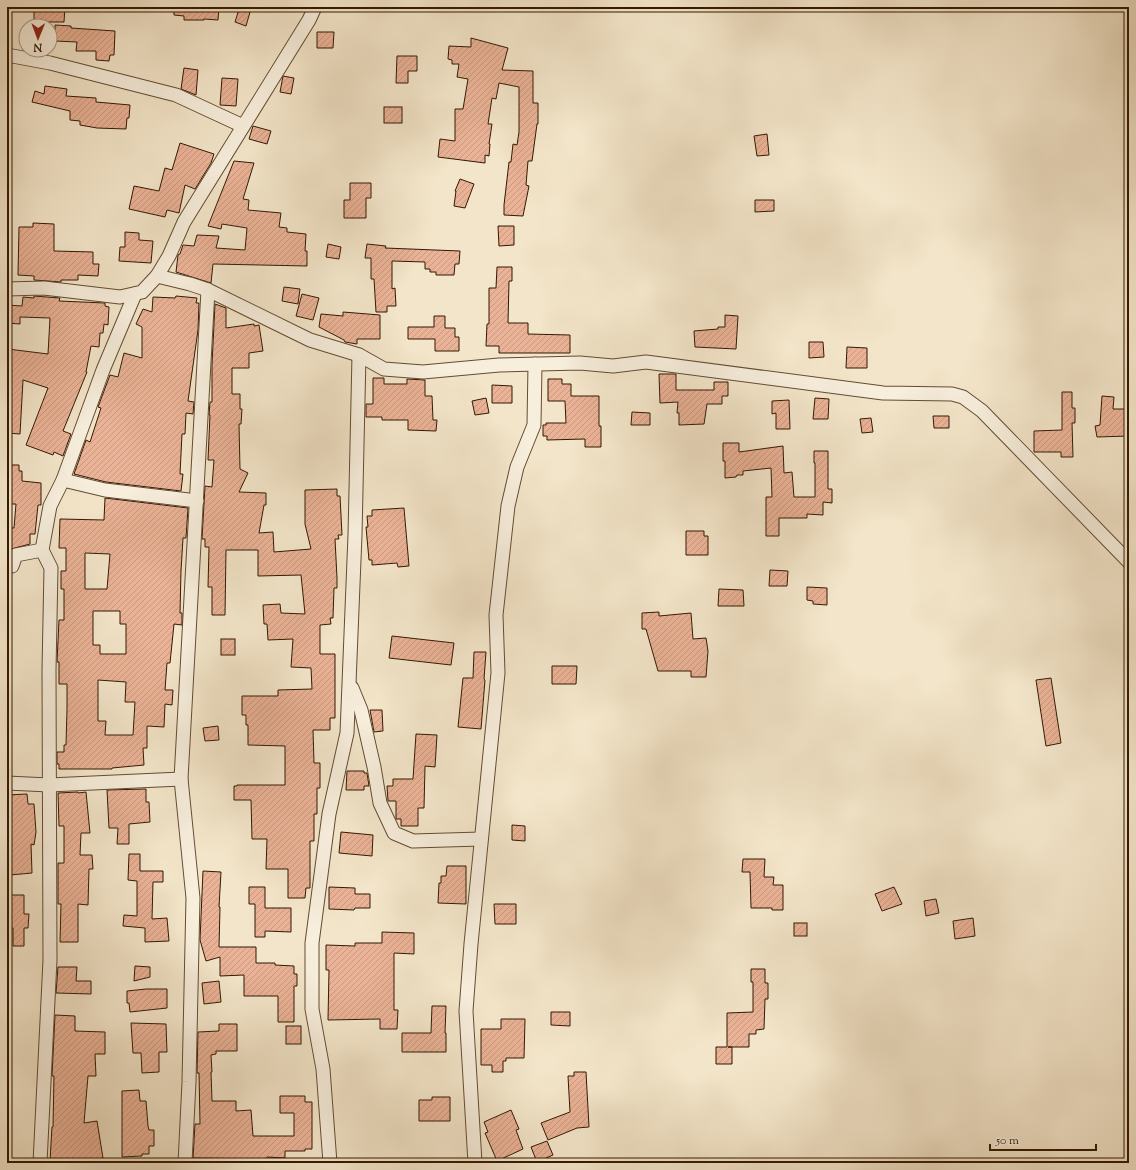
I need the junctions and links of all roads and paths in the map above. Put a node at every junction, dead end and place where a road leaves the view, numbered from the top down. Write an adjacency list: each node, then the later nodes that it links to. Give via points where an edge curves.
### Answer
1 (316, 7): 3 (street)
2 (7, 55): 3 (street, via 50,63 176,95)
3 (243, 126): 4 (street, via 184,222)
4 (157, 276): 6 (street); 7 (street, via 142,292)
5 (7, 289): 7 (street, via 44,288 120,297)
6 (208, 290): 8 (street, via 310,340); 11 (street)
7 (135, 294): 10 (street, via 103,370)
8 (359, 355): 9 (street, via 384,369 423,372); 15 (street)
9 (535, 364): 13 (street, via 580,363 613,366 646,362 884,393 944,393 963,397 982,411); 19 (street, via 534,425 517,467 508,506 502,556 496,615 498,672)
10 (63, 480): 11 (street, via 105,490); 12 (street, via 50,506)
11 (197, 501): 16 (street)
12 (42, 550): 14 (street, via 16,555 12,566); 18 (street, via 50,568)
13 (1129, 562)
14 (7, 566)
15 (350, 683): 19 (street, via 361,710 380,803 394,833 413,841); 22 (street, via 347,733 329,814 312,943 312,1009 323,1069)
16 (181, 779): 18 (street); 21 (street, via 193,898)
17 (7, 783): 18 (street)
18 (49, 784): 20 (street, via 50,960)
19 (482, 839): 23 (street, via 466,1011)
20 (40, 1163)
21 (185, 1163)
22 (330, 1163)
23 (474, 1163)

